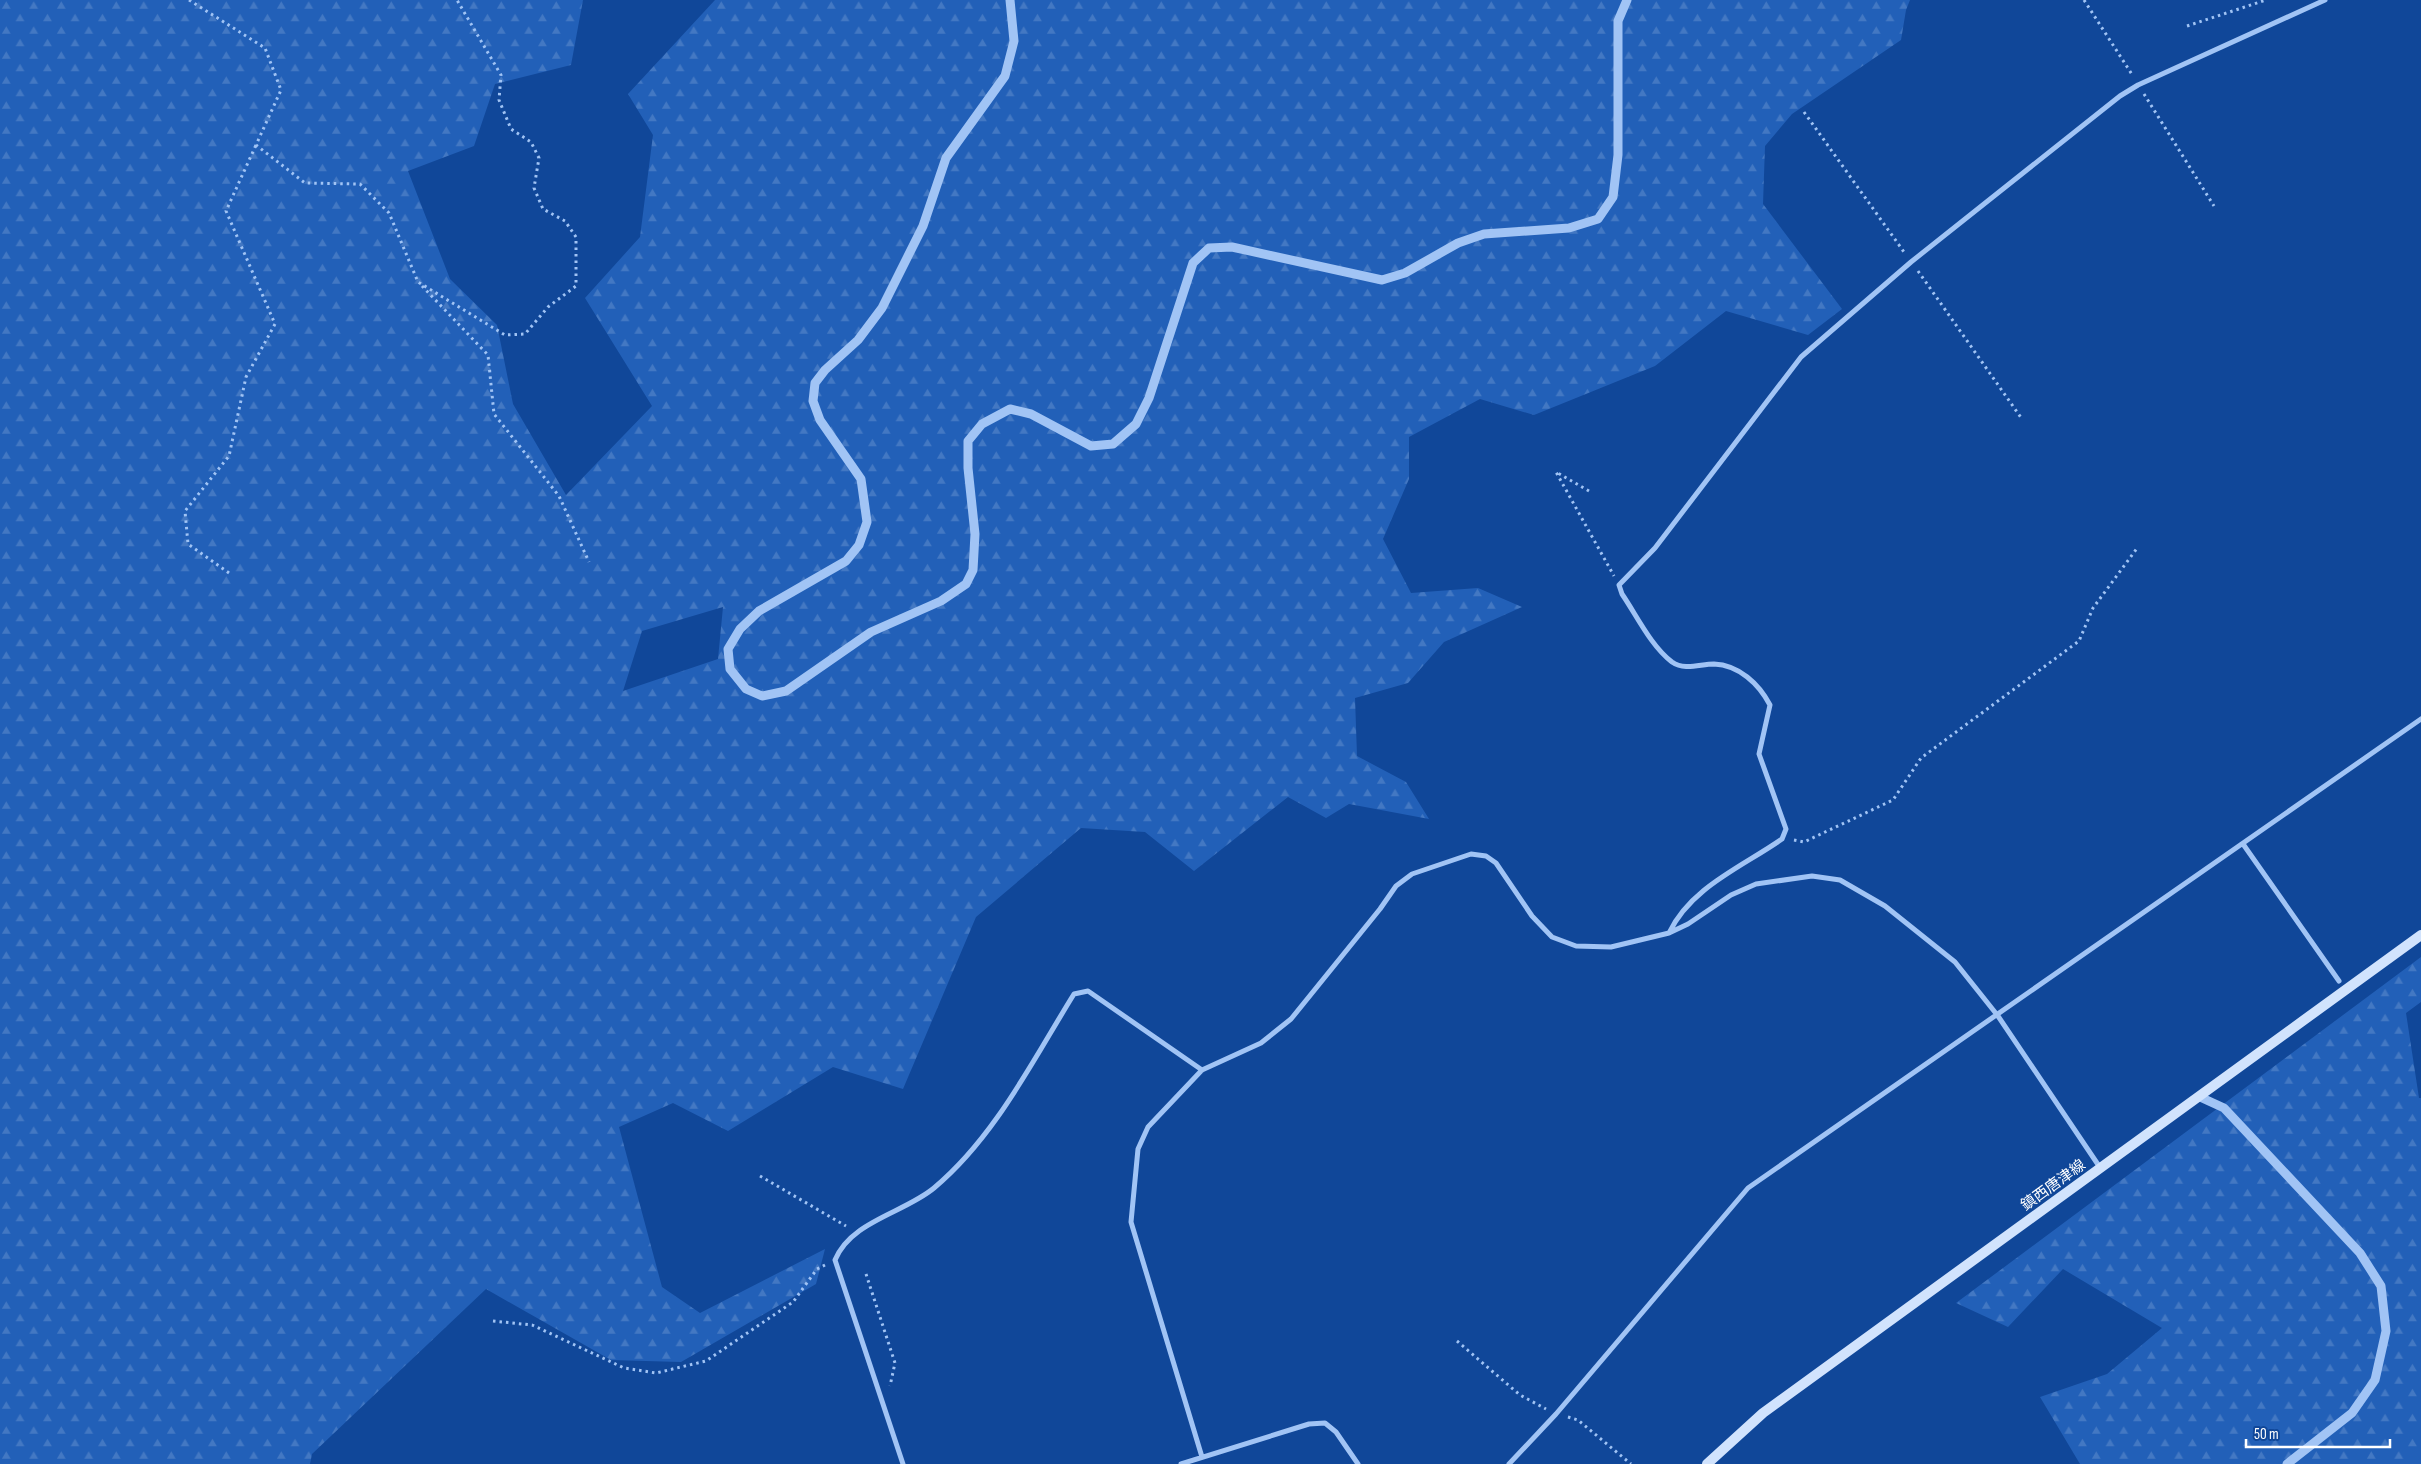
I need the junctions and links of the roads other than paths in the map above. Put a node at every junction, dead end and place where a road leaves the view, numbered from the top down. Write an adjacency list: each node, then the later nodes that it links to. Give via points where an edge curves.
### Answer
1 (1010, 0): 2 (street, via 1014,41 1005,76 946,158 923,226 882,308 858,340 815,383 812,401 820,420 861,478 867,522 860,545 846,561 759,611 740,629 728,649 730,669 746,690 762,696 786,691 871,632 941,601 966,584 972,570 975,534 968,441 982,424 1010,409 1031,414 1091,446 1113,444 1136,424 1149,398 1192,263 1209,248 1232,247 1382,280 1405,273 1458,244 1484,234 1570,228 1598,218 1613,197 1618,154 1618,21)
2 (1627, 0)
3 (2325, 0): 6 (street, via 2120,96 1912,262 1801,357 1655,548 1619,585 1660,651 1673,663 1687,667 1714,664 1741,672 1763,691 1770,705 1759,754 1786,829 1782,839 1701,891 1674,921)
4 (2421, 719): 5 (street)
5 (2243, 844): 8 (street); 9 (street)
6 (1669, 933): 9 (street, via 1731,895 1756,884 1812,876 1840,880 1885,906 1955,962); 10 (street, via 1611,947 1576,946 1552,937 1532,916 1496,863 1486,856 1471,854 1412,874 1396,886 1291,1018 1261,1043)
7 (2421, 935): 11 (main road, 鎮西唐津線)
8 (2339, 981)
9 (1998, 1016): 12 (street); 17 (street, via 1748,1188 1556,1414)
10 (1202, 1070): 13 (street, via 1148,1126 1138,1149 1131,1222); 14 (street, via 1088,991 1074,994 981,1141 934,1189 857,1233 840,1248 835,1260)
11 (2200, 1097): 12 (main road, 鎮西唐津線); 19 (street, via 2224,1108 2360,1253 2380,1286 2386,1332 2376,1380 2352,1413)
12 (2101, 1169): 18 (main road, 鎮西唐津線, via 1764,1413)
13 (1202, 1457): 15 (street); 16 (street, via 1309,1424 1325,1423 1336,1432)
14 (903, 1464)
15 (1181, 1464)
16 (1358, 1464)
17 (1509, 1464)
18 (1707, 1464)
19 (2287, 1464)

